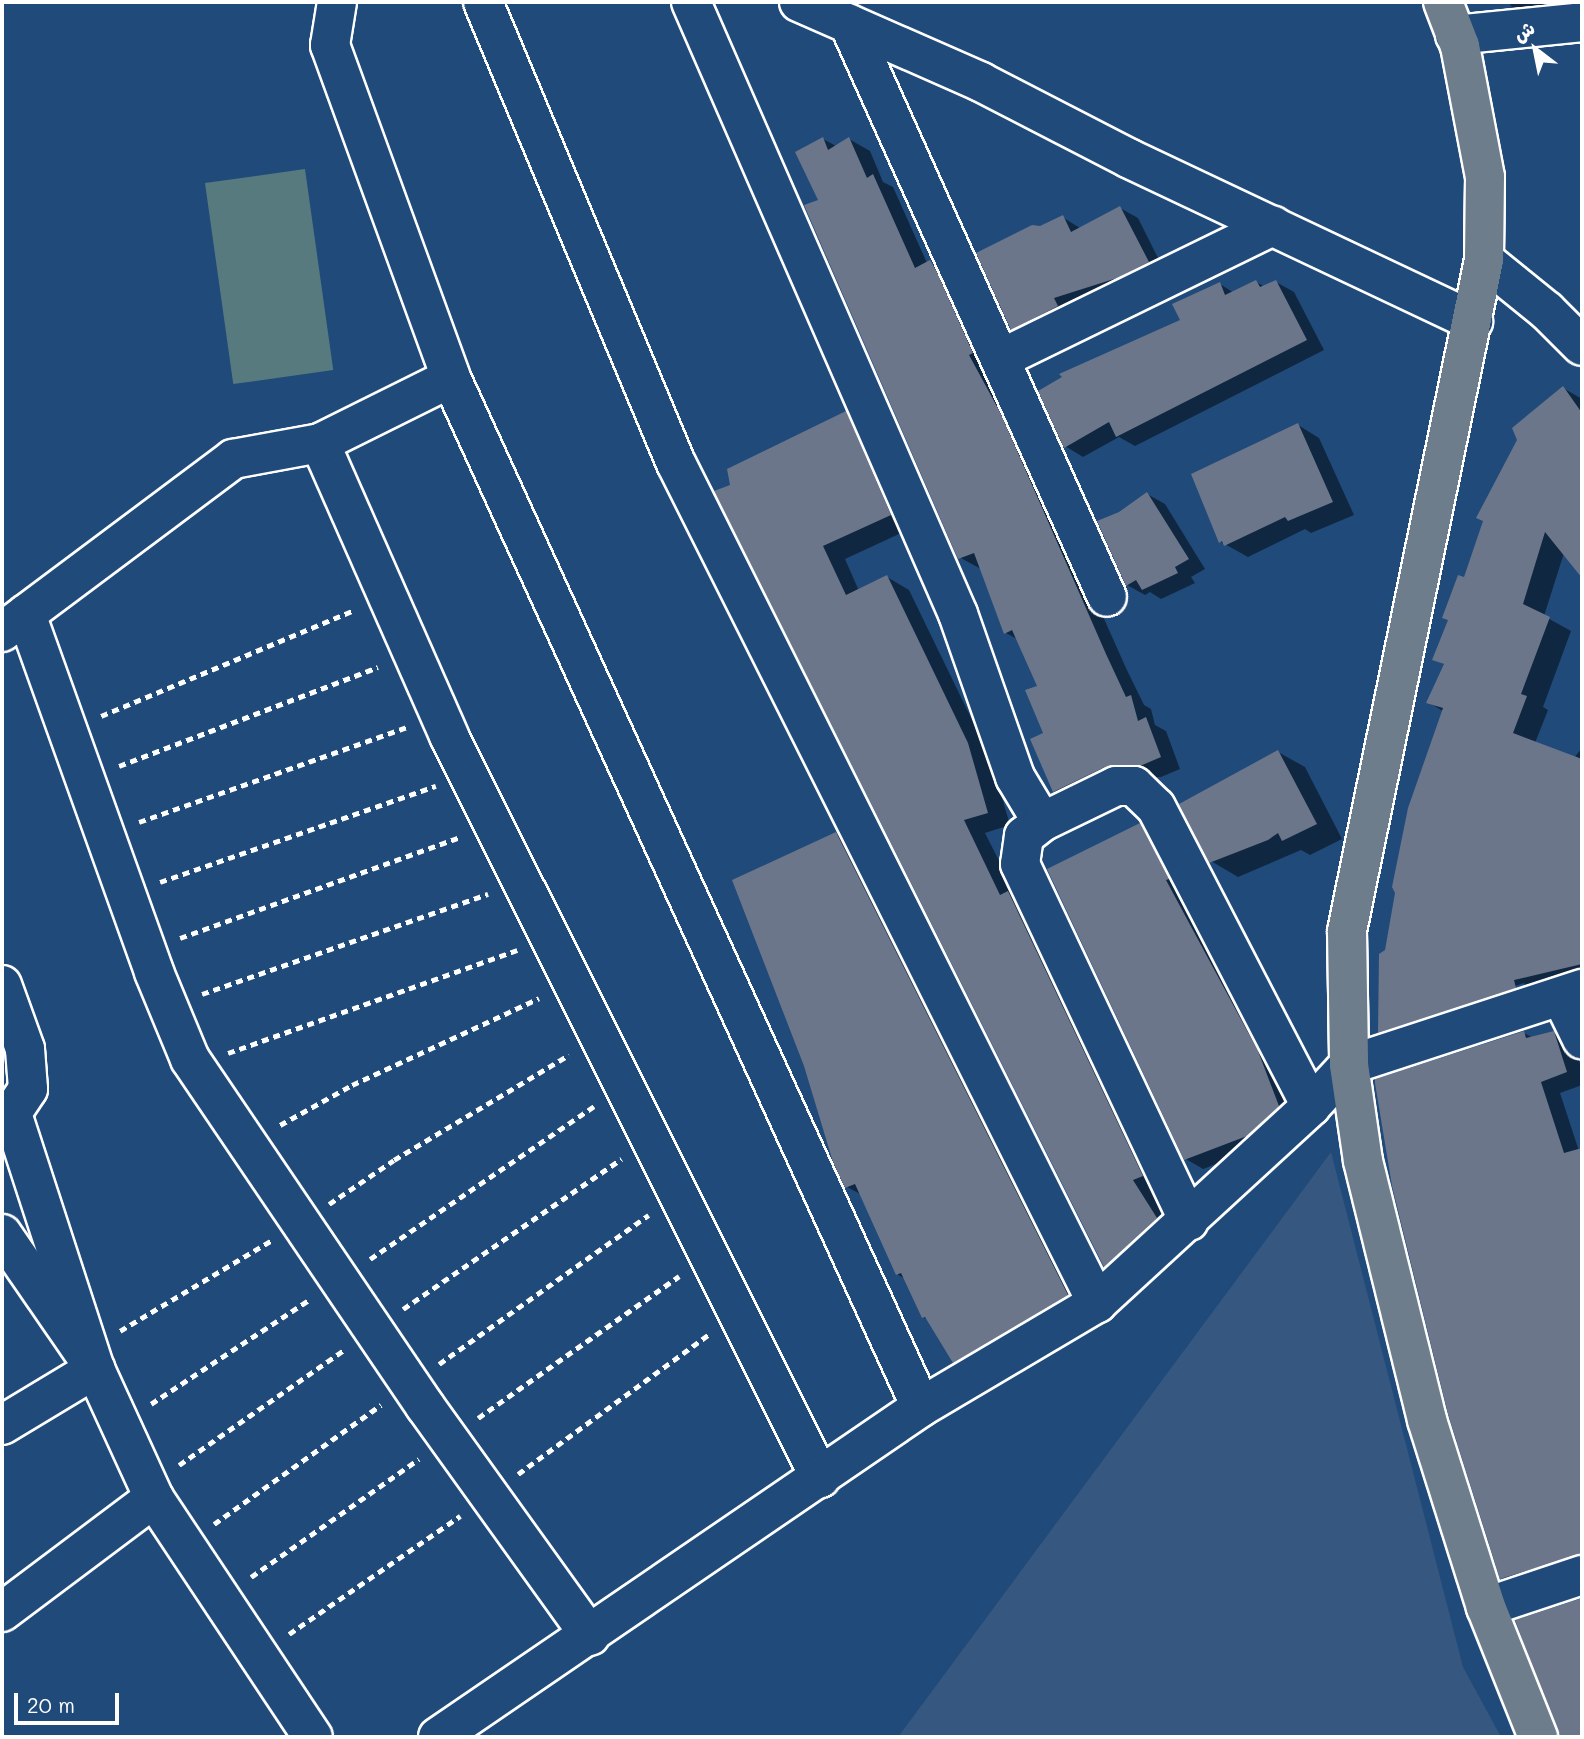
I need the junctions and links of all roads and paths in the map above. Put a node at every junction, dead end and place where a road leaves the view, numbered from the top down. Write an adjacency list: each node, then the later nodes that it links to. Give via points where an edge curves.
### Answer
1 (338, 2): 13 (street, via 330,44)
2 (483, 2): 49 (street, via 676,463)
3 (691, 2): 23 (street, via 958,614 1015,777)
4 (799, 2): 7 (street)
5 (1449, 18): 6 (street); 9 (main road, via 1485,177)
6 (1582, 22)
7 (849, 24): 8 (street, via 981,82); 12 (street)
8 (1273, 226): 10 (street); 12 (street)
9 (1484, 260): 10 (main road); 11 (street)
10 (1473, 321): 37 (main road, via 1348,931)
11 (1582, 346)
12 (1000, 359): 16 (street)
13 (451, 378): 14 (street); 54 (street)
14 (320, 443): 15 (street); 17 (street, via 233,459)
15 (388, 596): 18 (street); 20 (path)
16 (1107, 597)
17 (14, 623): 20 (street)
18 (413, 654): 19 (street); 22 (path)
19 (440, 715): 21 (street); 25 (path)
20 (68, 730): 22 (street)
21 (468, 775): 24 (street); 27 (path)
22 (85, 779): 25 (street)
23 (1042, 822): 39 (street, via 1116,786 1134,786 1156,807); 44 (street, via 1024,836 1020,864)
24 (494, 825): 26 (street); 29 (path)
25 (105, 834): 27 (street)
26 (522, 882): 28 (street); 33 (path)
27 (126, 894): 29 (street)
28 (550, 938): 30 (street); 36 (path)
29 (146, 950): 33 (street)
30 (572, 982): 34 (street); 42 (path, via 352,1085)
31 (2, 985): 40 (street, via 25,1049 28,1089)
32 (1572, 993): 35 (street); 37 (street)
33 (168, 1006): 36 (street)
34 (599, 1037): 38 (street); 45 (path, via 394,1160)
35 (1582, 1039)
36 (194, 1065): 42 (street)
37 (1349, 1065): 39 (street); 64 (main road, via 1363,1161 1427,1420)
38 (624, 1086): 41 (street); 48 (path)
39 (1311, 1106): 44 (street)
40 (7, 1117): 52 (street)
41 (650, 1139): 43 (street); 51 (path)
42 (246, 1145): 45 (street)
43 (678, 1194): 47 (street); 53 (path)
44 (1189, 1221): 49 (street)
45 (300, 1223): 48 (street); 52 (path)
46 (2, 1234): 52 (street)
47 (708, 1255): 50 (street); 57 (path)
48 (338, 1280): 51 (street); 55 (path)
49 (1097, 1303): 54 (street)
50 (738, 1313): 58 (street); 60 (path)
51 (373, 1330): 53 (street); 59 (path)
52 (92, 1359): 55 (street); 56 (street)
53 (410, 1384): 57 (street); 61 (path)
54 (921, 1407): 58 (street)
55 (121, 1424): 59 (street)
56 (2, 1425)
57 (448, 1438): 60 (street); 63 (path)
58 (820, 1478): 66 (street)
59 (151, 1492): 61 (street); 65 (street)
60 (489, 1495): 66 (street); 67 (path)
61 (185, 1544): 63 (street)
62 (1582, 1575): 64 (street)
63 (221, 1599): 67 (street)
64 (1486, 1607): 70 (main road)
65 (2, 1612)
66 (590, 1636): 69 (street)
67 (258, 1655): 68 (street)
68 (313, 1737)
69 (438, 1737)
70 (1538, 1737)

